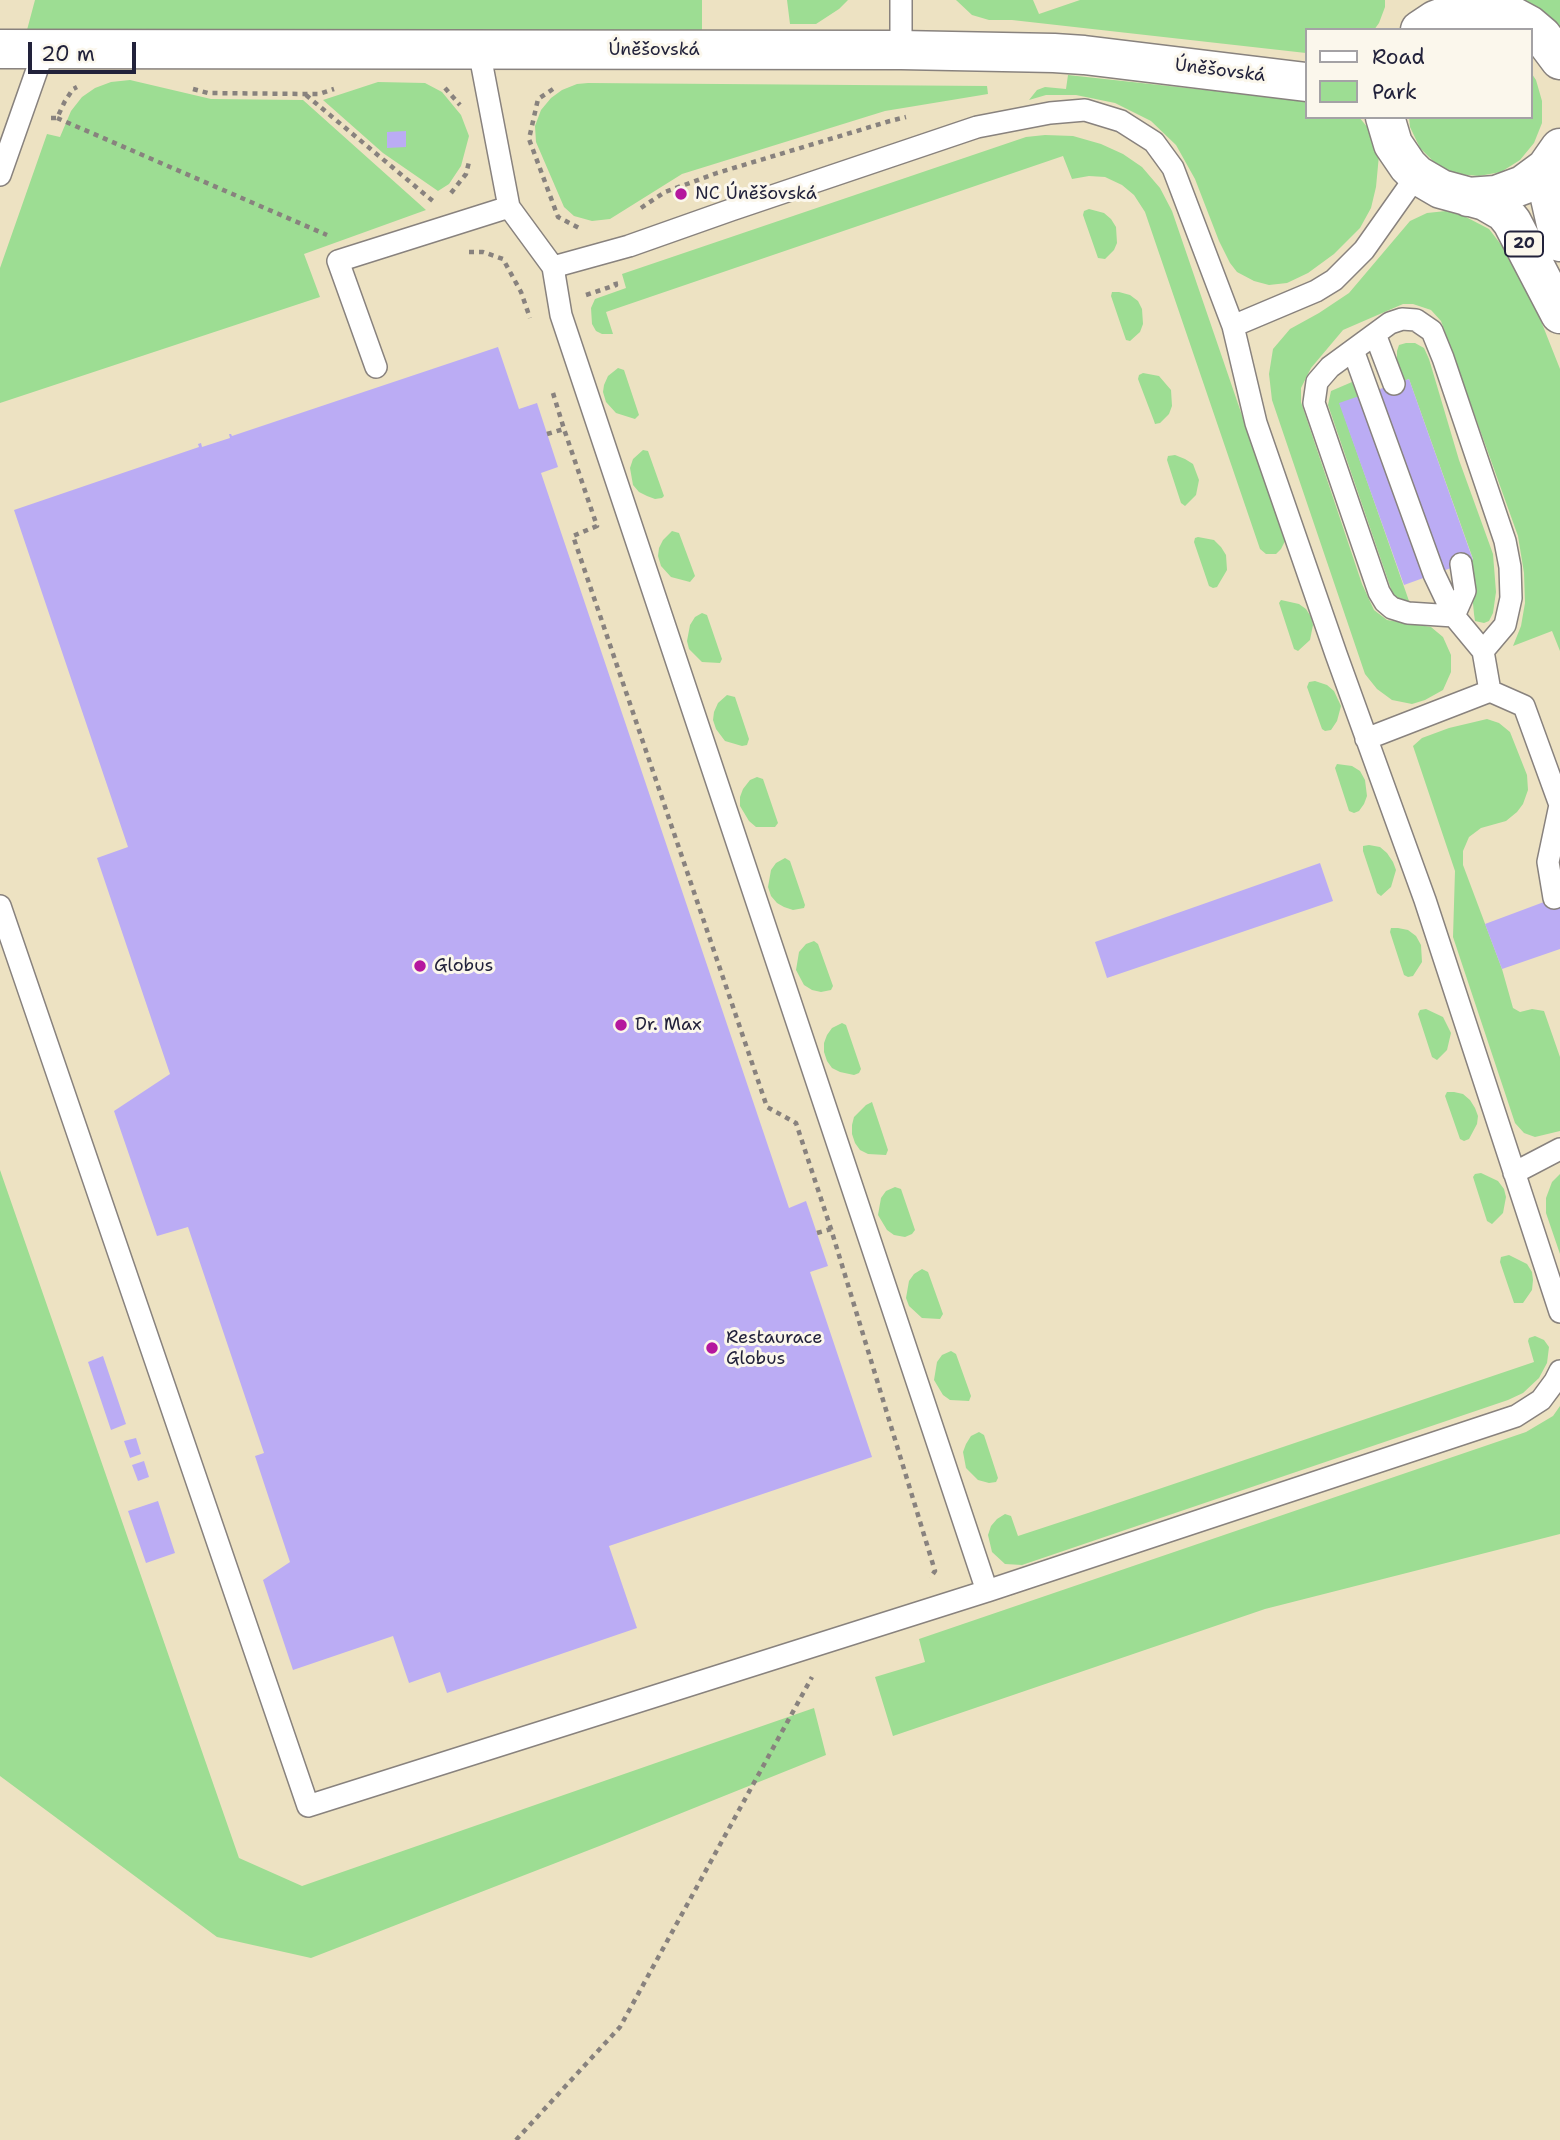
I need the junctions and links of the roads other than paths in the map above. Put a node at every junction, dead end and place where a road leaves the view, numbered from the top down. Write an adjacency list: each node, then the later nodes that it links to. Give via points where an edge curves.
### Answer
1 (901, 0): 9 (lane)
2 (1415, 0): 4 (street)
3 (1498, 9): 5 (street, via 1454,13); 10 (street, via 1529,25)
4 (1413, 28)
5 (1423, 28)
6 (0, 49): 7 (street, Úněšovská)
7 (44, 50): 8 (street, Úněšovská); 14 (lane)
8 (479, 50): 9 (street, Úněšovská); 17 (lane)
9 (901, 50): 11 (street, Úněšovská, via 1084,55)
10 (1560, 60)
11 (1304, 82)
12 (1385, 119): 15 (street, 20, via 1400,156)
13 (1560, 148): 16 (street, 20, via 1546,168 1523,185 1496,195); 18 (street, 20, via 1550,198)
14 (0, 175)
15 (1417, 175): 16 (street, 20, via 1441,190); 21 (lane, via 1364,250 1334,280)
16 (1468, 197): 20 (street, 20, via 1494,206 1512,222)
17 (509, 207): 19 (lane); 24 (lane, via 338,261)
18 (1560, 242)
19 (553, 267): 21 (lane, via 629,246 977,127 1085,110 1121,121 1154,142 1173,168); 37 (lane, via 565,326)
20 (1560, 314)
21 (1233, 326): 30 (lane, via 1256,423)
22 (1375, 334): 23 (lane); 25 (lane); 28 (lane, via 1390,323 1416,320 1432,331 1443,358 1510,567 1511,598 1505,625)
23 (1353, 350): 27 (lane, via 1434,574); 27 (lane, via 1317,382 1314,403 1379,592 1392,608)
24 (376, 367)
25 (1394, 384)
26 (1461, 564): 27 (lane, via 1465,591)
27 (1454, 616): 28 (lane)
28 (1483, 651): 29 (lane)
29 (1490, 691): 30 (lane); 31 (lane, via 1524,706 1560,805 1548,862)
30 (1366, 738): 34 (lane, via 1425,900)
31 (1554, 898)
32 (0, 906): 37 (lane, via 308,1806)
33 (1560, 1150): 34 (lane)
34 (1514, 1173): 35 (lane)
35 (1560, 1312)
36 (1560, 1371): 37 (lane, via 1541,1400 1516,1416)
37 (987, 1591)

